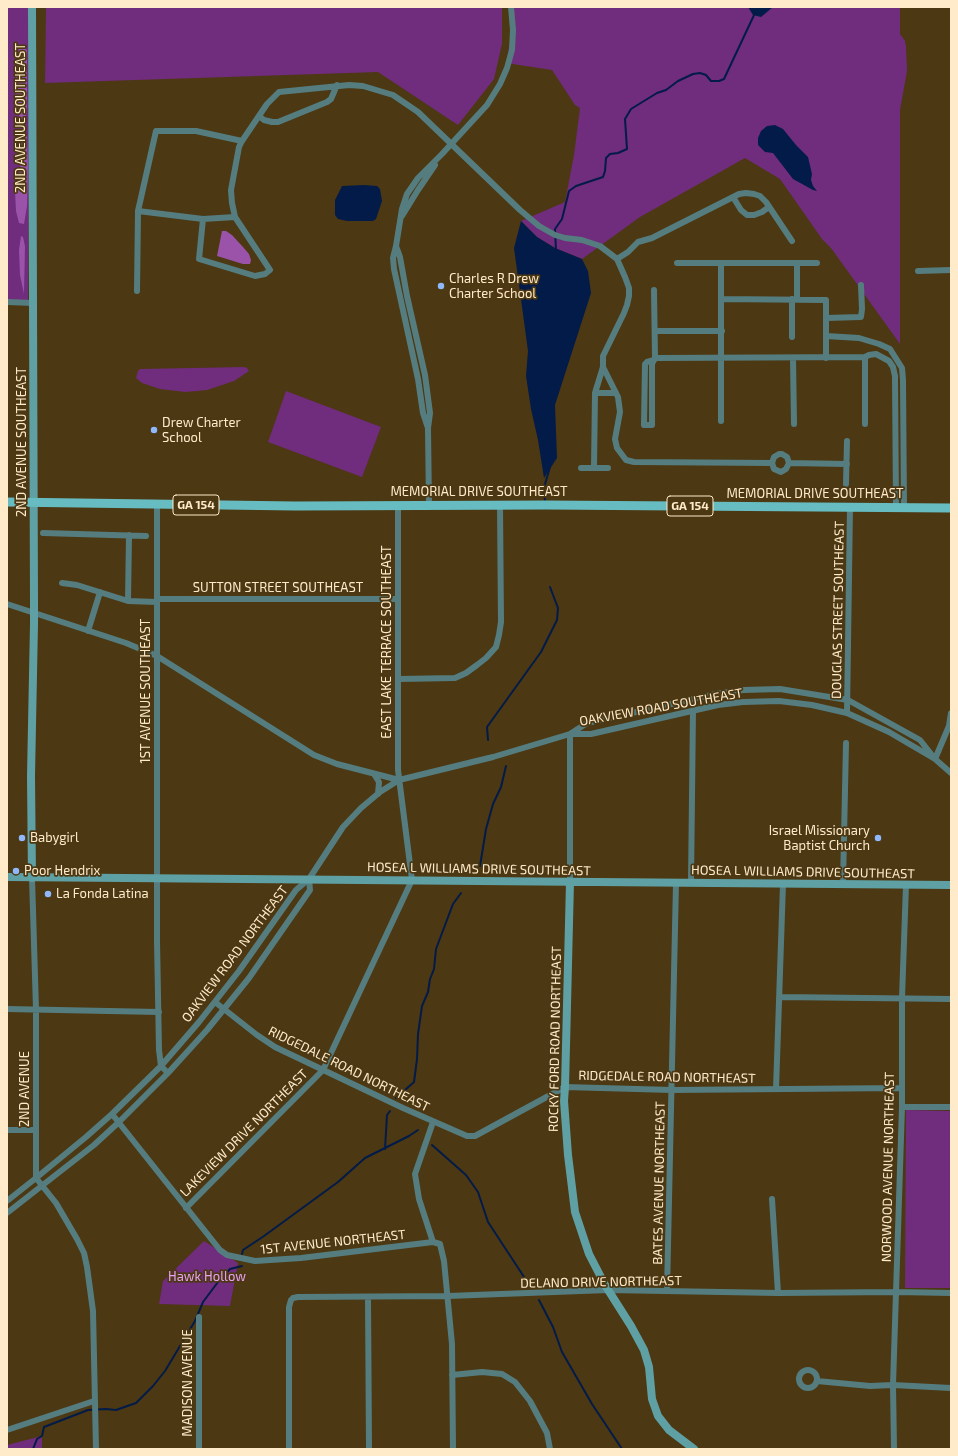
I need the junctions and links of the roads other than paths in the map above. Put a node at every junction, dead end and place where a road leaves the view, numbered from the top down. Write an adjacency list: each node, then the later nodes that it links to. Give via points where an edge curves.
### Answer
1 (32, 7): 26 (street, 2ND AVENUE SOUTHEAST)
2 (511, 7): 6 (street, via 514,30 512,50 500,84 487,105)
3 (336, 85): 4 (street, via 279,92); 4 (street, via 331,99 327,102 278,122 264,120); 6 (street, via 364,86 393,95 418,112)
4 (259, 116): 5 (street)
5 (242, 141): 9 (street, via 196,131 156,131); 10 (street, via 231,190)
6 (450, 144): 13 (street, via 539,226 555,235 600,246); 59 (street, via 400,219 396,246 425,375 430,413)
7 (733, 197): 8 (street, via 739,194 754,194 760,196); 8 (street, via 747,215 754,215); 13 (street, via 652,238 638,242)
8 (769, 207): 12 (street)
9 (138, 211): 11 (street); 22 (street)
10 (234, 217): 11 (street); 11 (street, via 270,270 265,274 255,276 199,259)
11 (202, 219)
12 (792, 241)
13 (617, 259): 39 (street, via 629,296 624,313 603,356)
14 (677, 263): 15 (street)
15 (721, 263): 16 (street); 23 (street)
16 (796, 263): 17 (street); 24 (street)
17 (817, 263)
18 (951, 270): 19 (street)
19 (918, 271)
20 (861, 285): 27 (street, via 861,317)
21 (654, 290): 28 (street)
22 (137, 291)
23 (721, 299): 24 (street); 29 (street)
24 (795, 299): 27 (street, via 826,300); 31 (street)
25 (7, 302): 26 (street)
26 (34, 303): 55 (street, 2ND AVENUE SOUTHEAST)
27 (826, 318): 30 (street)
28 (655, 331): 29 (street); 38 (street)
29 (722, 331): 35 (street)
30 (826, 336): 32 (street, via 859,338); 37 (street)
31 (792, 337)
32 (879, 344): 33 (street); 61 (street, via 890,349 902,368)
33 (876, 354): 34 (street); 61 (street, via 889,361 895,376)
34 (865, 357): 37 (street); 44 (street)
35 (722, 358): 36 (street); 38 (street); 42 (street)
36 (793, 358): 37 (street); 43 (street)
37 (826, 358)
38 (654, 359): 45 (street, via 652,424)
39 (603, 367): 40 (street); 41 (street)
40 (595, 393): 41 (street); 51 (street)
41 (616, 393): 47 (street, via 620,412 615,439 617,448 626,460)
42 (721, 421)
43 (794, 424)
44 (865, 424)
45 (644, 425)
46 (847, 441): 49 (street)
47 (772, 463): 48 (street, via 774,469 781,472); 48 (street, via 776,455 782,454 787,457)
48 (789, 463): 49 (street)
49 (847, 464): 53 (street)
50 (581, 468): 51 (street)
51 (594, 468): 52 (street)
52 (608, 468)
53 (846, 484)
54 (7, 502): 55 (main road, MEMORIAL DRIVE SOUTHEAST / GA 154)
55 (35, 502): 56 (main road, MEMORIAL DRIVE SOUTHEAST / GA 154); 87 (street, 2ND AVENUE SOUTHEAST, bridge)
56 (157, 504): 57 (main road, MEMORIAL DRIVE SOUTHEAST / GA 154); 69 (street, 1ST AVENUE SOUTHEAST)
57 (398, 505): 59 (main road, MEMORIAL DRIVE SOUTHEAST / GA 154); 68 (street, EAST LAKE TERRACE SOUTHEAST)
58 (500, 505): 59 (main road, MEMORIAL DRIVE SOUTHEAST / GA 154); 60 (main road, MEMORIAL DRIVE SOUTHEAST / GA 154); 74 (street, via 501,622 496,646 486,658 455,678)
59 (429, 506)
60 (850, 507): 61 (main road, MEMORIAL DRIVE SOUTHEAST / GA 154); 75 (street, DOUGLAS STREET SOUTHEAST)
61 (900, 508): 62 (main road, MEMORIAL DRIVE SOUTHEAST / GA 154)
62 (951, 508)
63 (43, 533): 64 (street)
64 (129, 535): 65 (street); 70 (street)
65 (146, 536)
66 (62, 583): 67 (street, SUTTON STREET SOUTHEAST)
67 (100, 592): 70 (street, SUTTON STREET SOUTHEAST); 72 (street)
68 (398, 599): 69 (street, SUTTON STREET SOUTHEAST); 74 (street, EAST LAKE TERRACE SOUTHEAST)
69 (157, 600): 70 (street, SUTTON STREET SOUTHEAST); 73 (street, 1ST AVENUE SOUTHEAST)
70 (128, 601)
71 (7, 604): 72 (street)
72 (88, 631): 73 (street)
73 (157, 656): 83 (street, via 314,755); 88 (street, 1ST AVENUE SOUTHEAST)
74 (399, 679): 84 (street, EAST LAKE TERRACE SOUTHEAST)
75 (848, 700): 77 (street, DOUGLAS STREET SOUTHEAST); 79 (street, OAKVIEW ROAD SOUTHEAST, via 780,689 743,690 587,723); 81 (street, OAKVIEW ROAD SOUTHEAST, via 920,740)
76 (693, 710): 77 (street, OAKVIEW ROAD SOUTHEAST, via 743,702 779,701); 79 (street, OAKVIEW ROAD SOUTHEAST, via 591,734); 93 (street)
77 (848, 713): 81 (street, OAKVIEW ROAD SOUTHEAST)
78 (951, 713): 81 (street, via 949,726)
79 (570, 734): 84 (street, OAKVIEW ROAD SOUTHEAST, via 493,758); 91 (street)
80 (846, 743): 95 (street)
81 (935, 759): 82 (street, OAKVIEW ROAD SOUTHEAST)
82 (951, 773)
83 (374, 774): 84 (street); 85 (street, via 379,782)
84 (399, 780): 85 (street, OAKVIEW ROAD SOUTHEAST); 90 (street, EAST LAKE TERRACE SOUTHEAST)
85 (378, 794): 89 (street, OAKVIEW ROAD SOUTHEAST, via 343,827)
86 (7, 878): 87 (street, HOSEA L WILLIAMS DRIVE SOUTHEAST)
87 (32, 878): 88 (street, HOSEA L WILLIAMS DRIVE SOUTHEAST); 103 (street, 2ND AVENUE)
88 (158, 878): 89 (street, HOSEA L WILLIAMS DRIVE SOUTHEAST); 105 (street)
89 (309, 879): 90 (street, HOSEA L WILLIAMS DRIVE SOUTHEAST); 101 (street, OAKVIEW ROAD NORTHEAST, via 296,890); 104 (street, OAKVIEW ROAD NORTHEAST, via 310,891)
90 (412, 880): 91 (street, HOSEA L WILLIAMS DRIVE SOUTHEAST); 107 (street, LAKEVIEW DRIVE NORTHEAST)
91 (570, 882): 92 (street, HOSEA L WILLIAMS DRIVE SOUTHEAST); 109 (street, ROCKY FORD ROAD NORTHEAST)
92 (676, 883): 93 (street, HOSEA L WILLIAMS DRIVE SOUTHEAST); 112 (street, BATES AVENUE NORTHEAST)
93 (691, 883): 94 (street, HOSEA L WILLIAMS DRIVE SOUTHEAST)
94 (783, 884): 95 (street, HOSEA L WILLIAMS DRIVE SOUTHEAST); 98 (street)
95 (842, 884): 96 (street, HOSEA L WILLIAMS DRIVE SOUTHEAST)
96 (906, 885): 97 (street, HOSEA L WILLIAMS DRIVE SOUTHEAST); 99 (street, NORWOOD AVENUE NORTHEAST)
97 (951, 885)
98 (780, 997): 99 (street); 111 (street)
99 (902, 998): 100 (street); 110 (street, NORWOOD AVENUE NORTHEAST)
100 (951, 999)
101 (215, 1002): 104 (street, RIDGEDALE ROAD NORTHEAST); 106 (street, OAKVIEW ROAD NORTHEAST)
102 (7, 1009): 103 (street)
103 (36, 1009): 105 (street); 119 (street, 2ND AVENUE)
104 (224, 1009): 107 (street, RIDGEDALE ROAD NORTHEAST, via 275,1047); 108 (street, OAKVIEW ROAD NORTHEAST)
105 (158, 1012): 106 (street)
106 (160, 1066): 108 (street); 115 (street, OAKVIEW ROAD NORTHEAST)
107 (323, 1070): 117 (street, RIDGEDALE ROAD NORTHEAST); 124 (street, LAKEVIEW DRIVE NORTHEAST)
108 (168, 1073): 116 (street, OAKVIEW ROAD NORTHEAST)
109 (566, 1087): 112 (street, RIDGEDALE ROAD NORTHEAST); 117 (street, RIDGEDALE ROAD NORTHEAST, via 475,1136 467,1136); 127 (street, ROCKY FORD ROAD NORTHEAST, via 564,1115 575,1212 590,1254)
110 (902, 1088): 111 (street, RIDGEDALE ROAD NORTHEAST); 114 (street, NORWOOD AVENUE NORTHEAST)
111 (776, 1089): 112 (street, RIDGEDALE ROAD NORTHEAST)
112 (672, 1090): 128 (street, BATES AVENUE NORTHEAST)
113 (951, 1106): 114 (street)
114 (902, 1107): 129 (street, NORWOOD AVENUE NORTHEAST)
115 (112, 1114): 116 (street, 1ST AVENUE NORTHEAST); 120 (street, OAKVIEW ROAD NORTHEAST)
116 (119, 1122): 121 (street, OAKVIEW ROAD NORTHEAST); 124 (street, 1ST AVENUE NORTHEAST)
117 (433, 1122): 126 (street, via 414,1174)
118 (7, 1130): 119 (street)
119 (36, 1130): 120 (street, 2ND AVENUE)
120 (36, 1178): 121 (street); 123 (street, OAKVIEW ROAD NORTHEAST)
121 (43, 1186): 125 (street, OAKVIEW ROAD NORTHEAST); 139 (street, via 56,1203 84,1253 92,1298)
122 (772, 1199): 130 (street)
123 (7, 1201)
124 (186, 1208): 126 (street, 1ST AVENUE NORTHEAST, via 220,1250 236,1258 255,1261)
125 (7, 1213)
126 (433, 1242): 132 (street, via 440,1244)
127 (608, 1290): 128 (street, DELANO DRIVE NORTHEAST); 132 (street, DELANO DRIVE NORTHEAST); 147 (street, ROCKY FORD ROAD NORTHEAST, via 644,1350 649,1367 652,1399 658,1416 672,1433)
128 (667, 1291): 130 (street, DELANO DRIVE NORTHEAST)
129 (896, 1292): 130 (street, DELANO DRIVE NORTHEAST); 131 (street, DELANO DRIVE NORTHEAST); 137 (street, NORWOOD AVENUE NORTHEAST)
130 (778, 1293)
131 (951, 1293)
132 (448, 1296): 133 (street, DELANO DRIVE NORTHEAST); 135 (street)
133 (368, 1297): 143 (street, DELANO DRIVE NORTHEAST, via 298,1297 290,1302); 144 (street)
134 (199, 1317): 142 (street, MADISON AVENUE)
135 (452, 1375): 145 (street); 146 (street, via 482,1372 502,1374 515,1382 530,1401 547,1433)
136 (817, 1381): 137 (street, via 870,1386)
137 (893, 1385): 138 (street); 148 (street, NORWOOD AVENUE NORTHEAST)
138 (951, 1388)
139 (95, 1404): 140 (street); 141 (street)
140 (7, 1430)
141 (96, 1449)
142 (199, 1449)
143 (289, 1449)
144 (369, 1449)
145 (453, 1449)
146 (550, 1449)
147 (694, 1449)
148 (894, 1449)

